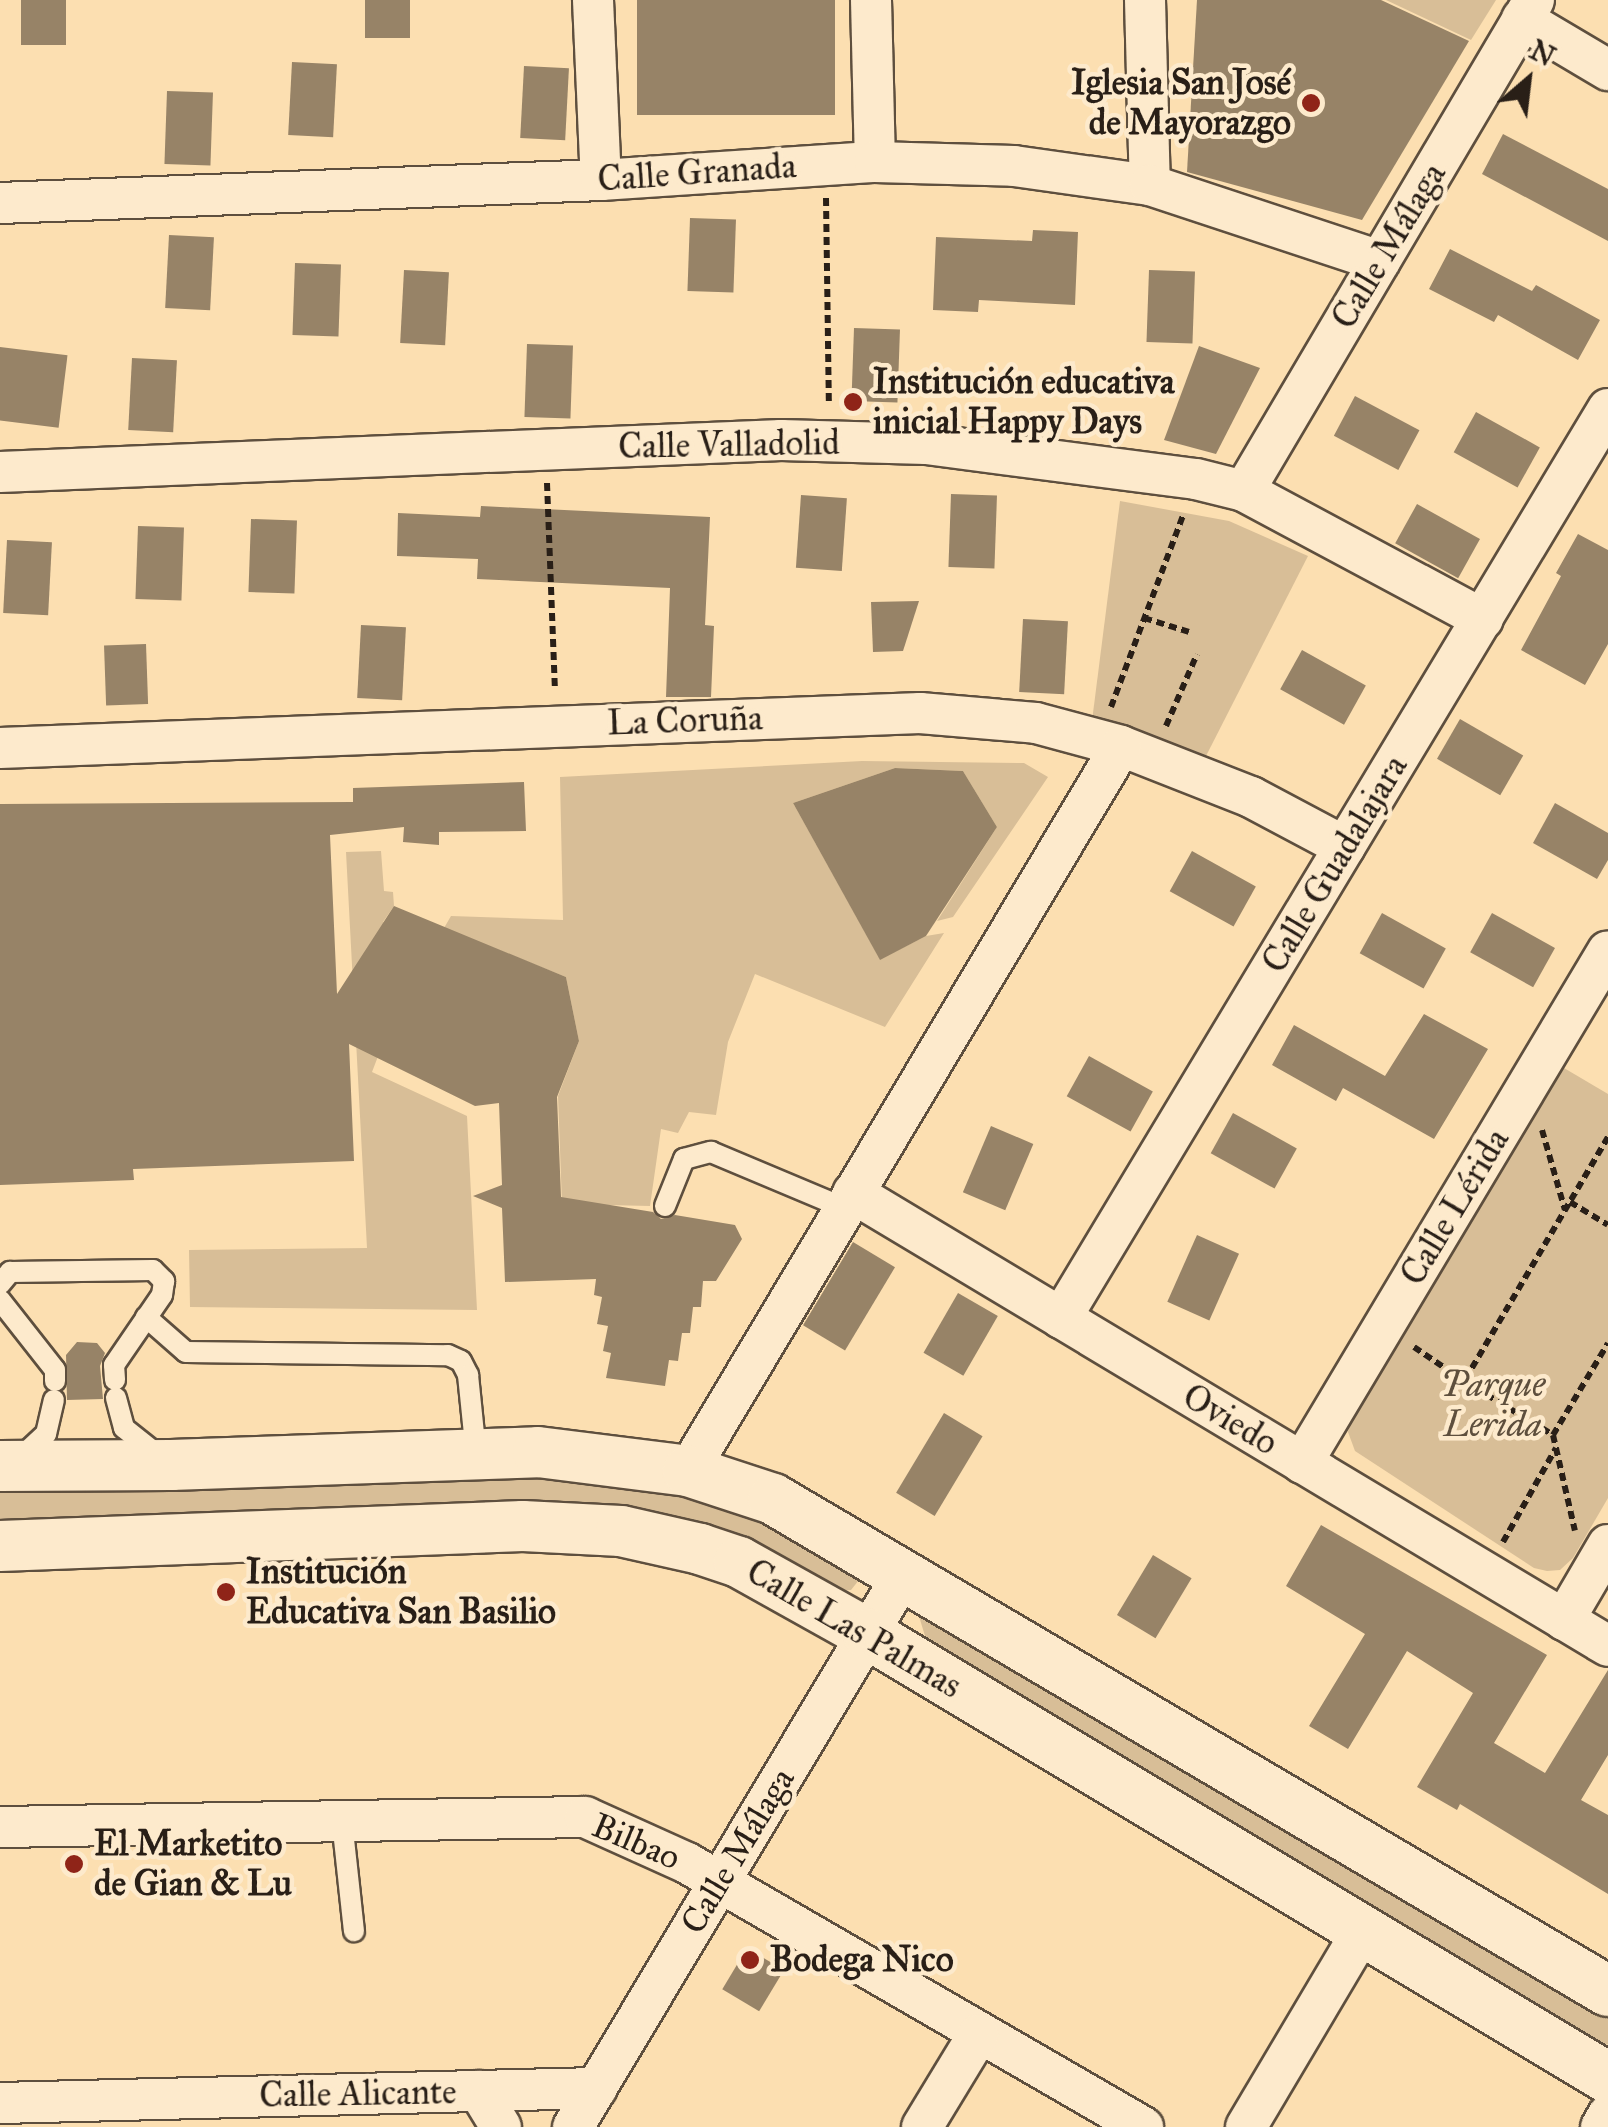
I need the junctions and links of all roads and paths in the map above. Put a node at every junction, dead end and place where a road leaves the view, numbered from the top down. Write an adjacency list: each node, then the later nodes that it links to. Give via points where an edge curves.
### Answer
1 (593, 0): 8 (street)
2 (871, 0): 6 (street)
3 (1144, 0): 9 (street)
4 (1528, 10): 5 (street); 11 (street, Calle Málaga)
5 (1608, 70)
6 (875, 162): 7 (street, Calle Granada); 9 (street, Calle Granada, via 1014,166)
7 (825, 165): 8 (street, Calle Granada); 13 (path)
8 (601, 180): 10 (street, Calle Granada)
9 (1150, 185): 11 (street, Calle Granada)
10 (0, 203)
11 (1380, 261): 17 (street, Calle Málaga)
12 (1608, 409): 19 (street, Calle Guadalajara)
13 (829, 442): 14 (street, Calle Valladolid); 16 (street, Calle Valladolid, via 926,444)
14 (546, 450): 15 (street, Calle Valladolid); 22 (path)
15 (0, 472)
16 (1196, 479): 17 (street, Calle Valladolid); 18 (path)
17 (1244, 491): 19 (street, Calle Valladolid)
18 (1144, 618): 20 (path); 24 (path)
19 (1482, 618): 26 (street, Calle Guadalajara)
20 (1189, 632)
21 (1197, 654): 23 (path)
22 (556, 726): 24 (street, La Coruña, via 920,713 1036,723); 25 (street, La Coruña)
23 (1161, 736)
24 (1109, 743): 26 (street, La Coruña, via 1251,797); 30 (street)
25 (0, 748)
26 (1345, 847): 38 (street, Calle Guadalajara)
27 (1608, 950): 28 (street, Calle Lérida)
28 (1528, 1084): 33 (path); 39 (street, Calle Lérida)
29 (1608, 1137): 31 (path)
30 (848, 1201): 32 (lane, via 711,1152 684,1160); 38 (street, Oviedo); 48 (street)
31 (1570, 1202): 33 (path); 34 (path)
32 (665, 1206)
33 (1565, 1211): 41 (path)
34 (1608, 1225)
35 (0, 1284): 37 (lane, via 10,1272 153,1270 164,1281 162,1295)
36 (0, 1300): 47 (lane, via 56,1370 46,1434)
37 (146, 1317): 44 (lane, via 186,1352 448,1355 460,1360 468,1376); 46 (lane, via 114,1366 115,1389 124,1428)
38 (1062, 1318): 45 (street, Oviedo)
39 (1384, 1326): 41 (path); 45 (street, Calle Lérida)
40 (1608, 1344): 42 (path)
41 (1464, 1381): 42 (path)
42 (1554, 1435): 43 (path)
43 (1556, 1447): 51 (path); 53 (path)
44 (476, 1454): 46 (street, Calle Las Palmas); 48 (street, Calle Las Palmas, via 538,1452)
45 (1302, 1463): 51 (street, Oviedo)
46 (171, 1465): 47 (street, Calle Las Palmas)
47 (2, 1466)
48 (688, 1471): 52 (street, Calle Las Palmas, via 773,1499)
49 (1608, 1545): 53 (street)
50 (0, 1546): 55 (street, Calle Las Palmas, via 523,1526 620,1532 739,1562)
51 (1485, 1573): 54 (street, Oviedo)
52 (903, 1575): 55 (street, Calle Málaga); 62 (street, Calle Las Palmas)
53 (1586, 1581): 54 (street)
54 (1564, 1620): 56 (street, Oviedo)
55 (868, 1634): 59 (street, Calle Málaga); 61 (street, Calle Las Palmas)
56 (1608, 1646)
57 (342, 1821): 58 (street, Bilbao); 59 (street, Bilbao, via 585,1816); 60 (lane)
58 (0, 1826)
59 (720, 1881): 63 (street, Bilbao); 65 (street, Calle Málaga)
60 (354, 1931)
61 (1362, 1932): 64 (street, Calle Las Palmas); 73 (street)
62 (1608, 1991)
63 (978, 2035): 71 (street); 72 (street, Bilbao)
64 (1608, 2078)
65 (596, 2088): 66 (street, Calle Alicante); 70 (street, Calle Málaga)
66 (480, 2091): 67 (street, Calle Alicante); 69 (street)
67 (0, 2103)
68 (1608, 2115): 74 (street)
69 (502, 2127)
70 (573, 2127)
71 (922, 2127)
72 (1142, 2127)
73 (1246, 2127)
74 (1601, 2127)

